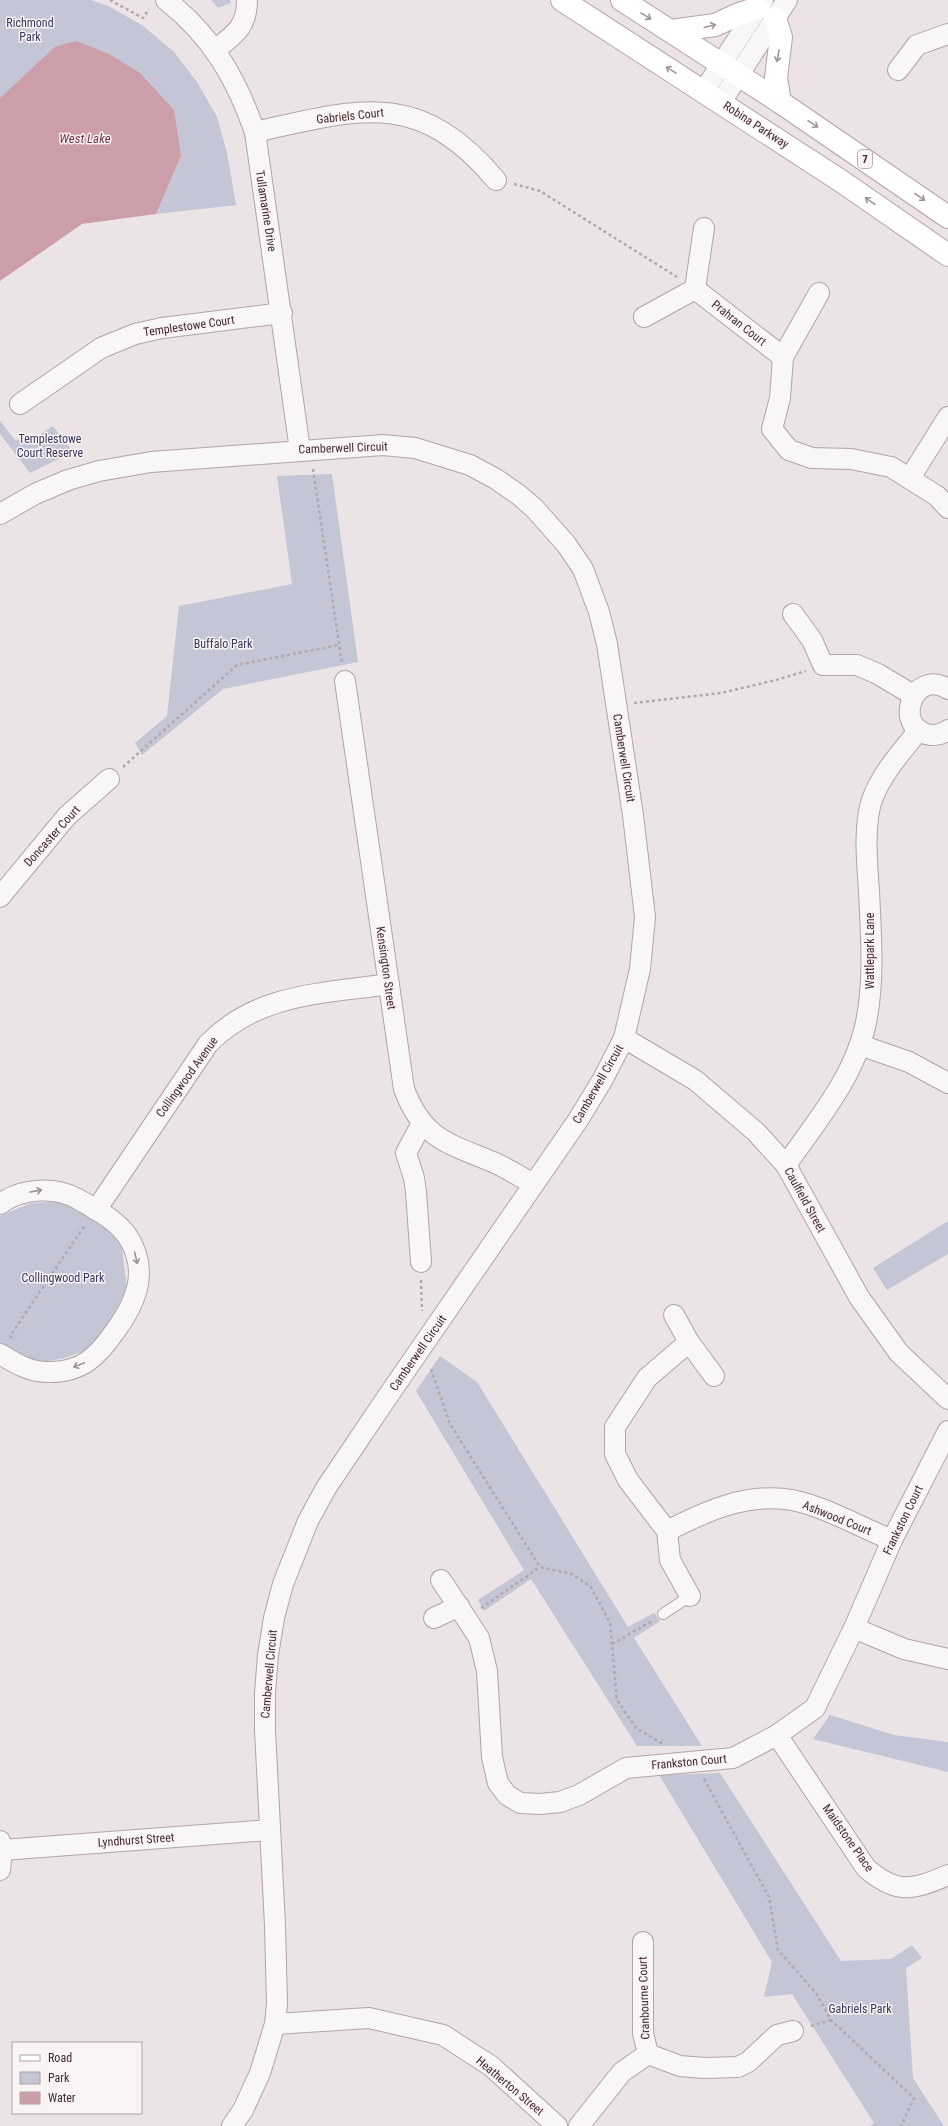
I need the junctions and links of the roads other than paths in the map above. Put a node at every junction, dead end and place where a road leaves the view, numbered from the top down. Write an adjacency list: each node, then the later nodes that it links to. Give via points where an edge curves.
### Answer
1 (247, 0): 9 (street, via 247,13 239,31)
2 (562, 0): 12 (main road, Robina Parkway, one-way to 2)
3 (622, 0): 7 (main road, 7, one-way to 7)
4 (787, 0): 6 (street)
5 (159, 3): 9 (street, Tullamarine Drive, via 184,14)
6 (765, 9): 7 (main road, one-way to 6, via 715,25 738,14); 10 (street); 13 (main road, one-way to 13, via 781,37 776,78)
7 (671, 31): 10 (main road, 7)
8 (948, 34): 11 (street, via 917,45)
9 (216, 50): 14 (street, Tullamarine Drive, via 239,90)
10 (730, 70): 12 (street); 13 (main road, 7)
11 (898, 70)
12 (712, 96): 18 (main road, Robina Parkway, one-way to 12)
13 (780, 102): 16 (main road, 7, one-way to 16)
14 (255, 132): 15 (street, Gabriels Court, via 351,113 403,114 443,131 470,151); 21 (street, Tullamarine Drive)
15 (496, 180)
16 (948, 217)
17 (704, 228): 19 (street)
18 (948, 255)
19 (695, 289): 22 (street); 23 (street, Prahran Court)
20 (819, 293): 23 (street)
21 (282, 313): 24 (street, Templestowe Court, via 162,328 135,334 101,348); 26 (street, Tullamarine Drive)
22 (644, 317)
23 (783, 356): 27 (street, via 780,398 772,429 789,450 812,458 851,459 891,467)
24 (20, 404)
25 (948, 417): 27 (street)
26 (305, 449): 29 (street, Camberwell Circuit, via 151,462 99,471 68,480 35,494); 39 (street, Camberwell Circuit, via 383,445 415,448 470,465 519,495 550,525 583,569 599,612 607,644 633,815 645,918 640,969)
27 (910, 478): 28 (street, via 937,496)
28 (948, 508)
29 (0, 514)
30 (793, 614): 33 (street, via 812,640 823,665 857,665)
31 (345, 682): 38 (street, Kensington Street)
32 (948, 689): 33 (street, via 929,685)
33 (914, 695): 34 (street, via 909,711 911,720)
34 (919, 730): 35 (street, via 936,735); 40 (street, Wattlepark Lane, via 884,776 872,799 867,833 872,965 870,996)
35 (948, 730)
36 (109, 779): 37 (street, Doncaster Court, via 62,821)
37 (0, 897)
38 (388, 984): 42 (street, Kensington Street, via 404,1089 412,1109); 46 (street, Collingwood Avenue, via 283,1001 261,1007 230,1023 208,1044)
39 (624, 1038): 43 (street, Caulfield Street, via 695,1080 756,1132); 44 (street, Camberwell Circuit, via 603,1079)
40 (860, 1045): 41 (street, via 909,1062); 43 (street, Wattlepark Lane, via 830,1104)
41 (948, 1083)
42 (422, 1123): 44 (street, Kensington Street, via 452,1146 495,1163); 47 (street, via 406,1154 415,1185)
43 (786, 1165): 52 (street, Caulfield Street, via 859,1297 899,1353)
44 (534, 1184): 64 (street, Camberwell Circuit, via 326,1488 308,1521 283,1584 268,1655 265,1730)
45 (0, 1204): 46 (street, one-way to 46, via 17,1194 45,1190 60,1191)
46 (89, 1206): 50 (street, one-way to 50, via 118,1226 128,1236 133,1248 139,1285 127,1314 102,1351 92,1360 67,1370 36,1371 24,1368)
47 (421, 1262)
48 (674, 1315): 49 (street)
49 (689, 1342): 51 (street); 54 (street, via 647,1378 615,1427 615,1454 628,1480)
50 (0, 1354)
51 (714, 1376)
52 (948, 1398)
53 (948, 1431): 55 (street, Frankston Court)
54 (667, 1531): 55 (street, Ashwood Court, via 727,1504 758,1498 792,1500 828,1512); 57 (street, via 670,1560)
55 (892, 1540): 61 (street, Frankston Court)
56 (441, 1580): 58 (street, Frankston Court)
57 (690, 1596): 59 (lane)
58 (462, 1612): 60 (street); 63 (street, Frankston Court, via 479,1638 487,1671 492,1757 498,1783 507,1795 520,1803 560,1802 579,1795 626,1768 733,1758)
59 (663, 1614)
60 (434, 1618)
61 (854, 1628): 62 (street, via 904,1649); 63 (street, Frankston Court, via 815,1708)
62 (948, 1659)
63 (777, 1735): 67 (street, Maidstone Place, via 866,1868 879,1879 896,1888 930,1883)
64 (270, 1830): 65 (street, Lyndhurst Street); 69 (street, Camberwell Circuit, via 277,1974)
65 (1, 1845): 66 (street)
66 (0, 1870)
67 (948, 1875)
68 (642, 1942): 71 (street, Cranbourne Court, via 643,2033)
69 (275, 2024): 72 (street, Camberwell Circuit, via 260,2073 243,2110); 73 (street, Heatherton Street, via 369,2018 443,2035 491,2066)
70 (793, 2031): 71 (street, Cranbourne Court, via 777,2035 748,2062 738,2067 680,2066)
71 (648, 2054): 74 (street, Cranbourne Court, via 622,2072)
72 (232, 2126)
73 (557, 2126)
74 (579, 2126)

